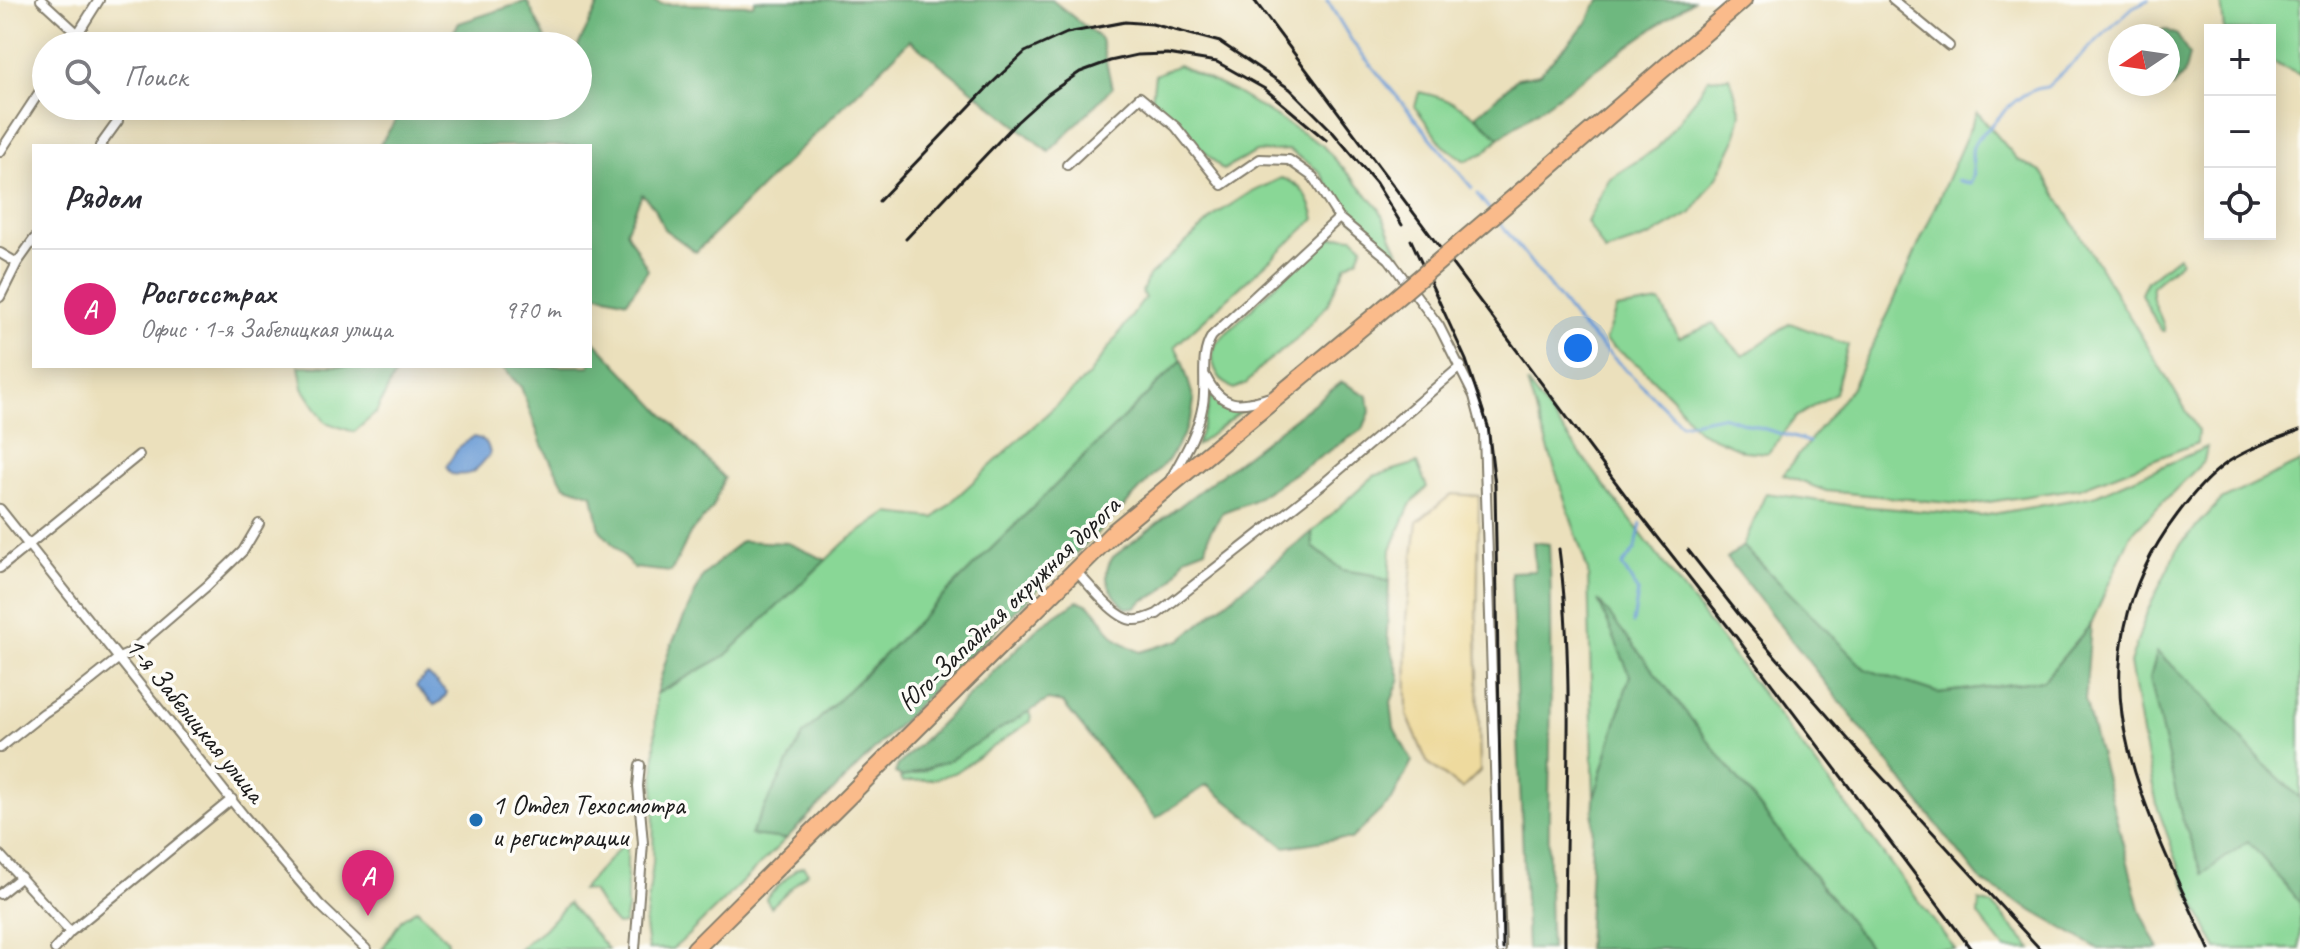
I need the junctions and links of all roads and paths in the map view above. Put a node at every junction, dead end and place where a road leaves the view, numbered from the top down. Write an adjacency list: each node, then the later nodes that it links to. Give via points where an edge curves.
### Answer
1 (41, 0): 5 (street)
2 (99, 0): 6 (street)
3 (1743, 0): 20 (highway, Юго-Западная окружная дорога, bridge)
4 (1893, 0): 7 (street)
5 (76, 32)
6 (79, 32)
7 (1949, 46)
8 (32, 103): 11 (street)
9 (118, 121): 10 (street)
10 (101, 144)
11 (0, 152)
12 (1067, 165): 13 (street, via 1140,97 1176,127 1222,185 1260,159 1289,160 1313,177)
13 (1339, 218): 18 (street, via 1389,259 1413,288); 19 (street, via 1217,329 1205,349)
14 (32, 242): 16 (street)
15 (0, 253): 16 (street)
16 (17, 263): 17 (street)
17 (0, 297)
18 (1461, 366): 27 (street, via 1324,483 1157,614 1123,618); 40 (street, via 1479,409 1486,460)
19 (1205, 376): 20 (street, via 1219,396 1235,404); 22 (street, via 1195,434)
20 (1283, 393): 22 (highway, Юго-Западная окружная дорога)
21 (139, 455): 25 (street)
22 (1164, 490): 27 (highway, Юго-Западная окружная дорога)
23 (0, 509): 25 (street, 1-я Забелицкая улица)
24 (259, 524): 28 (street, via 243,551 207,586)
25 (29, 545): 26 (street); 28 (street, 1-я Забелицкая улица)
26 (0, 568)
27 (1075, 569): 39 (highway, Юго-Западная окружная дорога)
28 (119, 658): 29 (street); 31 (street, 1-я Забелицкая улица)
29 (0, 748)
30 (640, 765): 38 (street, via 643,843)
31 (232, 799): 35 (street); 37 (street, 1-я Забелицкая улица, via 319,904)
32 (0, 855): 33 (street)
33 (21, 877): 34 (street); 35 (street)
34 (0, 894)
35 (70, 932): 36 (street)
36 (55, 949)
37 (366, 949)
38 (635, 949)
39 (695, 949)
40 (1501, 949)

